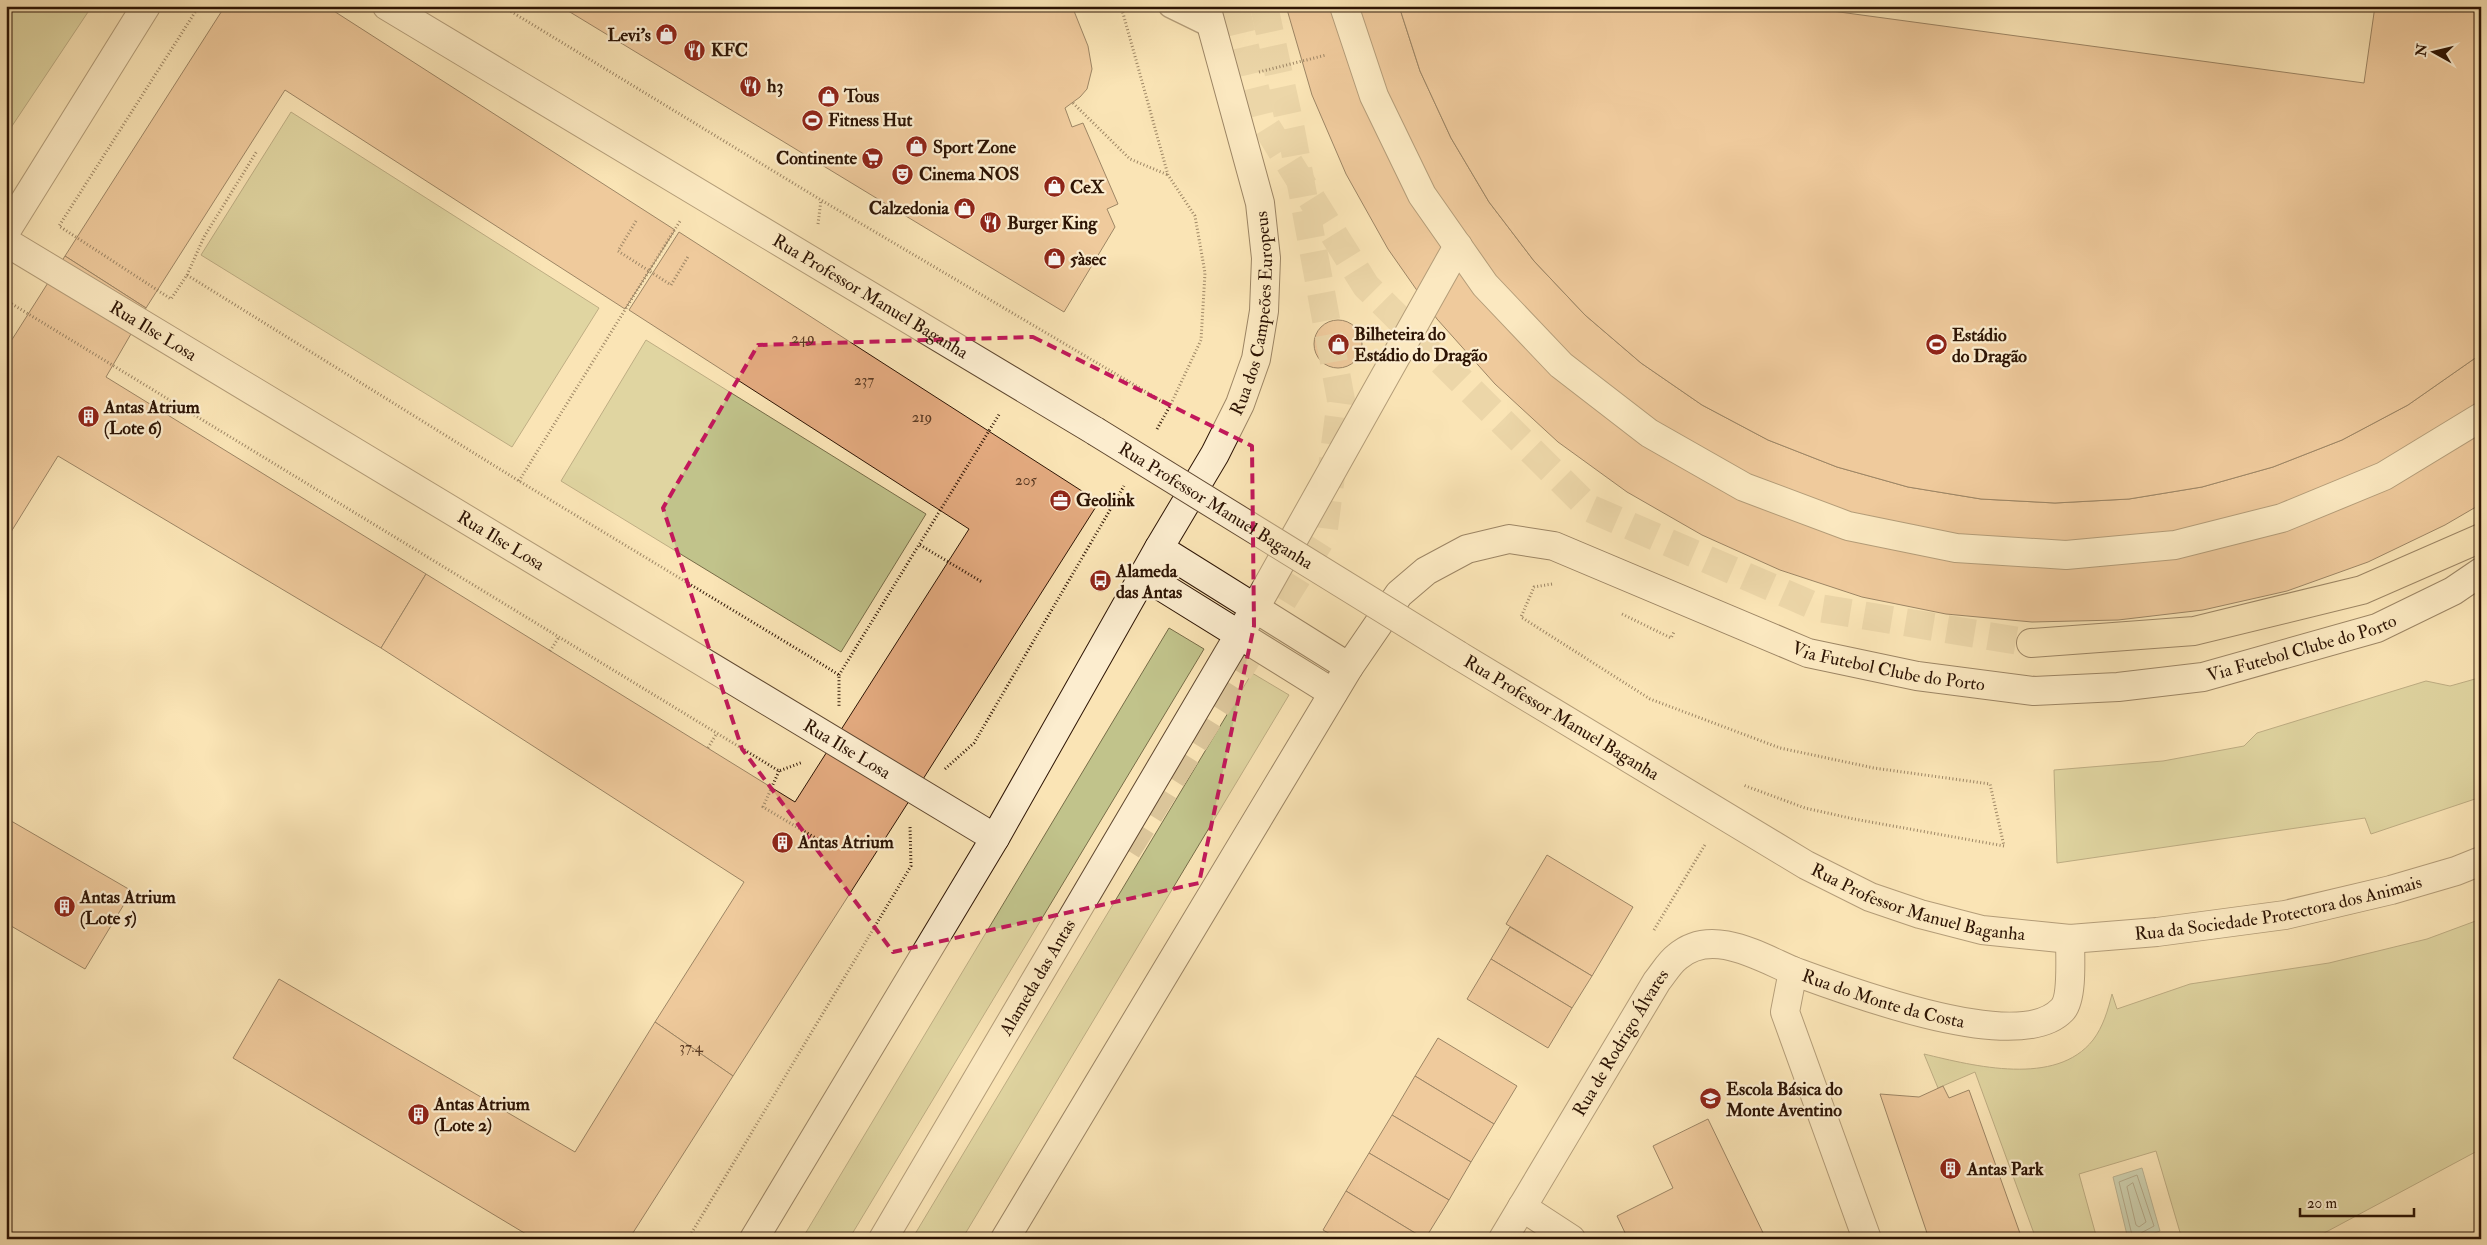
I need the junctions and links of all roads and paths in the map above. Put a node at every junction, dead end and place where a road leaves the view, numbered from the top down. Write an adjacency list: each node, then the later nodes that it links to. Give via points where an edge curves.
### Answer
1 (146, 6): 16 (street)
2 (199, 6): 21 (path, via 59,226 171,299)
3 (387, 6): 59 (street, Rua Professor Manuel Baganha, bridge, via 1095,431 1806,866 1870,897 1920,914 1982,930)
4 (502, 6): 23 (path, via 821,200)
5 (1121, 6): 13 (path)
6 (1170, 6): 8 (lane)
7 (1344, 6): 9 (street)
8 (1208, 16): 10 (street, Rua dos Campeões Europeus)
9 (1358, 47): 10 (path); 18 (street, via 1374,96 1422,195)
10 (1225, 80): 31 (street, Rua dos Campeões Europeus, via 1260,203 1266,258 1264,311 1256,359 1240,404 1215,454)
11 (1073, 103): 13 (path, via 1130,160)
12 (257, 151): 21 (path, via 204,237)
13 (1168, 175): 23 (path, via 1195,216 1205,273 1200,340)
14 (681, 219): 20 (path)
15 (636, 221): 20 (path, via 618,251)
16 (6, 230)
17 (6, 242): 55 (street, Rua Ilse Losa)
18 (1458, 246): 25 (street, via 1485,286 1562,366 1649,433 1744,486 1848,526 1956,548 2066,555 2175,545 2282,518 2384,476); 37 (street, Alameda das Antas)
19 (689, 255): 20 (path, via 670,285)
20 (649, 271): 27 (path)
21 (187, 275): 27 (path)
22 (6, 313): 40 (path, via 12,304)
23 (1170, 406): 26 (path)
24 (1001, 411): 30 (path)
25 (2481, 417)
26 (1156, 431)
27 (519, 481): 44 (path)
28 (1126, 482): 51 (path, via 974,743)
29 (2481, 538): 41 (main road, via 2362,590 2194,631)
30 (920, 544): 34 (path); 44 (path)
31 (1159, 548): 33 (street); 37 (street)
32 (2481, 572): 36 (street, Via Futebol Clube do Porto, via 2453,591 2377,628 2203,677 2118,687 2034,690 1917,676 1808,654)
33 (1143, 575): 39 (street); 55 (street)
34 (982, 582)
35 (1556, 585): 52 (path, via 1549,583 1534,587 1521,617 1650,699 1780,748 1874,768 1990,784 2004,846)
36 (1690, 604): 38 (path, via 1671,638); 43 (street, Via Futebol Clube do Porto, via 1554,546 1509,539 1467,549 1426,571 1399,594)
37 (1255, 608): 39 (street, Alameda das Antas); 43 (street)
38 (1621, 613)
39 (1239, 635): 45 (street); 64 (street, Alameda das Antas)
40 (559, 637): 42 (path); 47 (path)
41 (2031, 643)
42 (550, 650)
43 (1349, 667): 45 (street)
44 (839, 675): 46 (path)
45 (1332, 693): 65 (street)
46 (839, 710)
47 (717, 733): 48 (path); 50 (path)
48 (708, 748)
49 (810, 760): 50 (path)
50 (779, 771): 56 (path, via 763,807)
51 (941, 772)
52 (1854, 819)
53 (910, 823): 62 (path, via 911,866)
54 (1710, 837): 58 (path)
55 (996, 838): 63 (street)
56 (822, 842)
57 (2481, 861): 59 (street, Rua da Sociedade Protectora dos Animais, via 2391,890 2285,916)
58 (1654, 931)
59 (2070, 939): 60 (street, Rua do Monte da Costa, via 2068,997 2064,1009 2049,1020 2029,1026 1958,1020 1891,1006)
60 (1793, 971): 61 (street, Rua de Rodrigo Álvares, via 1732,946 1698,944 1676,957 1657,981); 68 (street, Rua do Monte da Costa, via 1785,1012)
61 (1522, 1207): 66 (street, Rua de Rodrigo Álvares); 67 (street)
62 (688, 1239)
63 (754, 1239)
64 (883, 1239)
65 (1005, 1239)
66 (1503, 1239)
67 (1571, 1239)
68 (1867, 1239)

